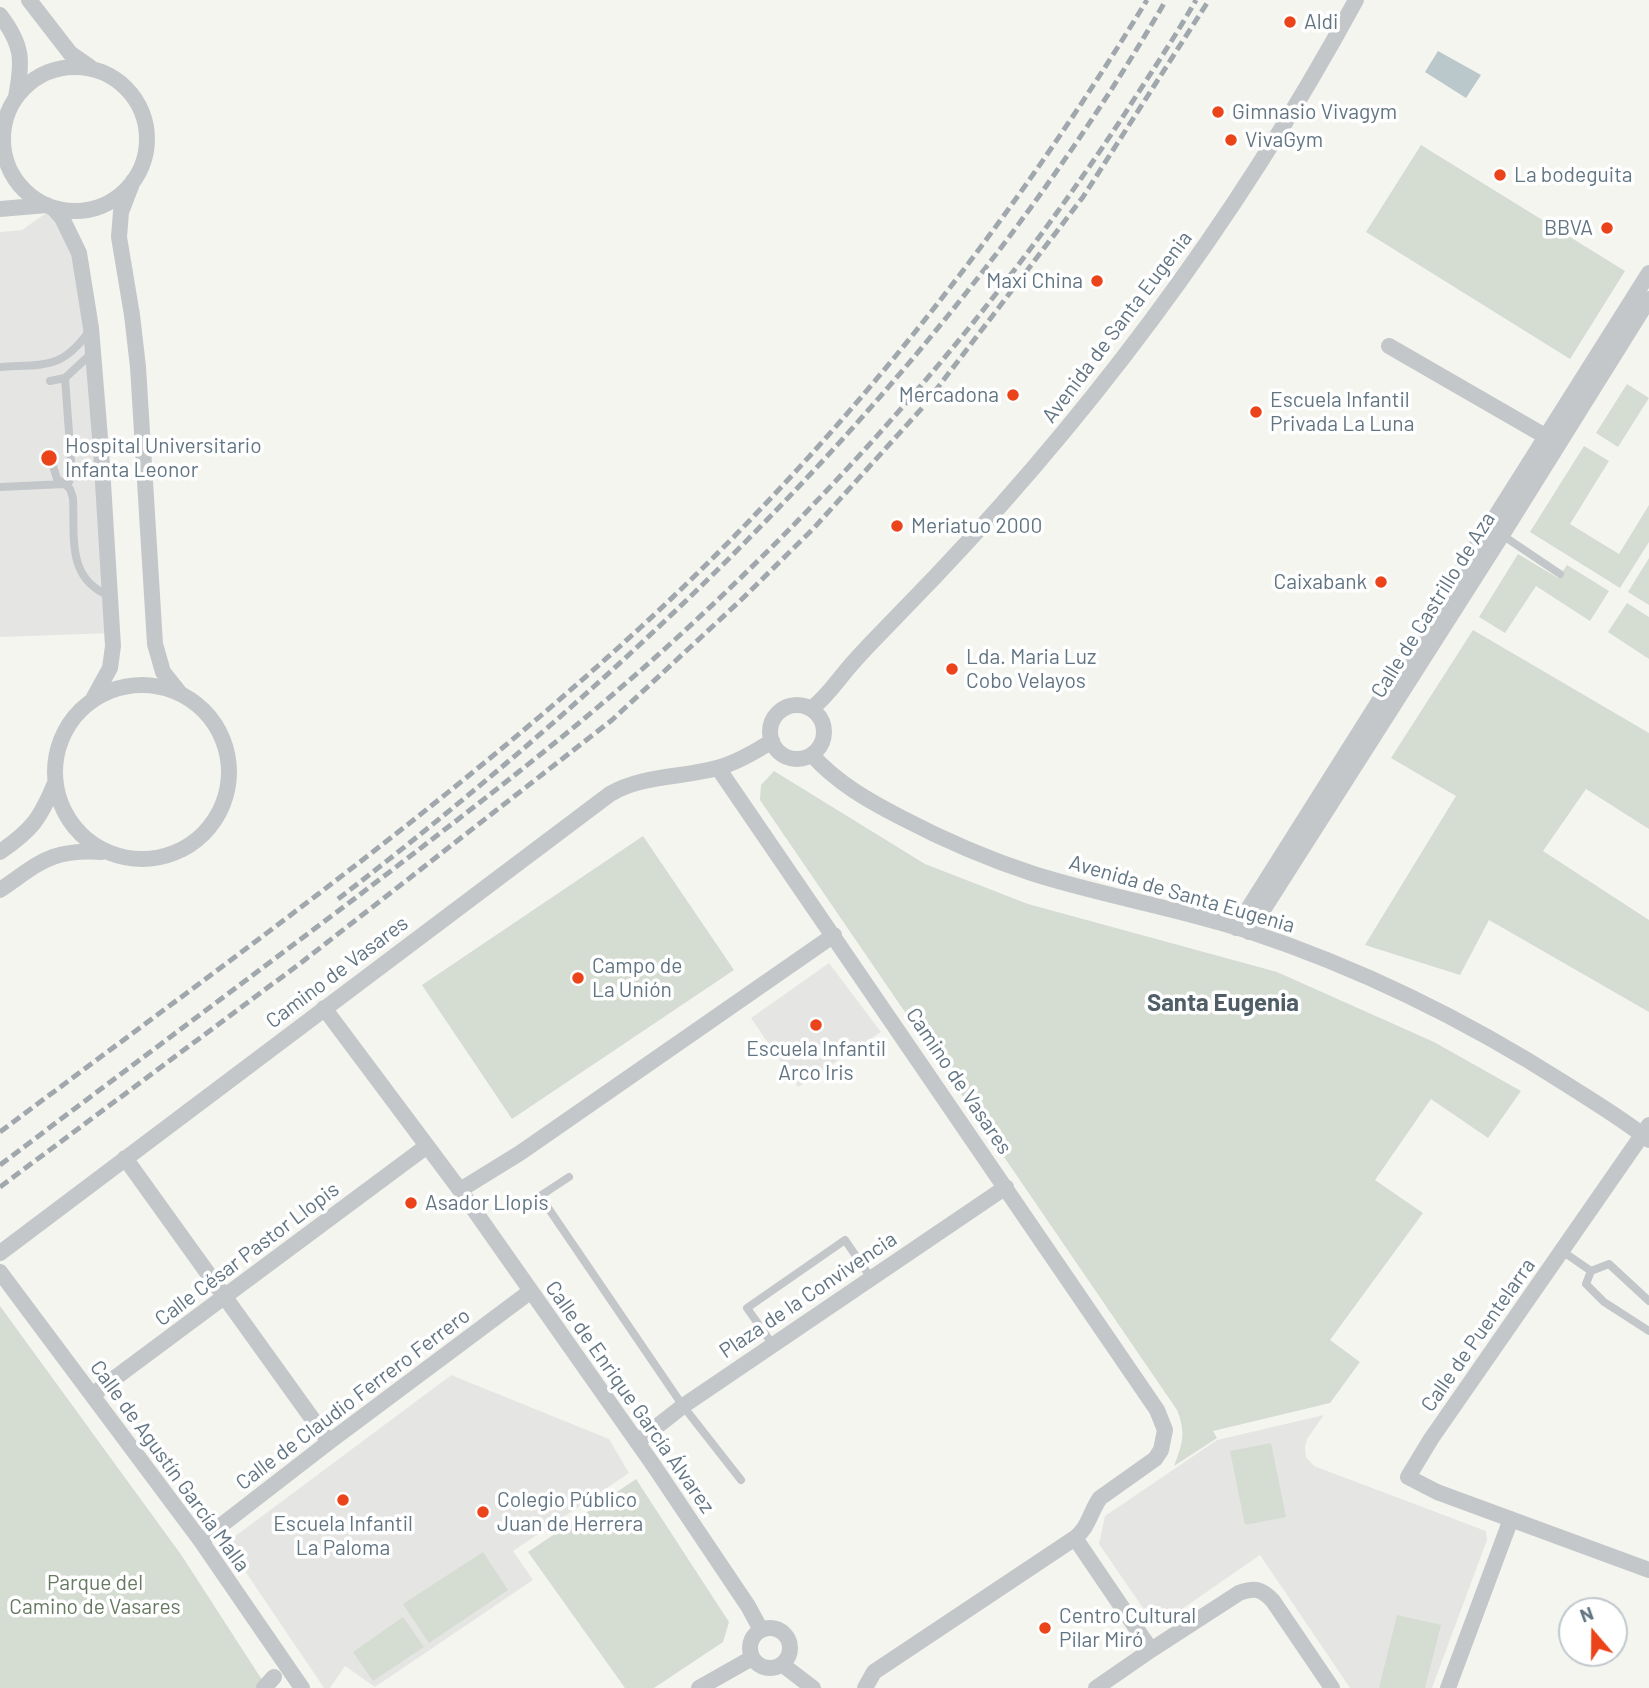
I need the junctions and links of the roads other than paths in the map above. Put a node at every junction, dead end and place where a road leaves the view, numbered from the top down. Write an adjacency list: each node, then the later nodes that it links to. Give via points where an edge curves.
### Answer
1 (30, 0): 4 (street, via 70,53)
2 (1356, 0): 27 (street, Avenida de Santa Eugenia, via 1240,194 1130,350 992,517)
3 (0, 15): 5 (street, via 20,52)
4 (95, 70): 5 (street, via 70,67 46,74); 7 (street, via 127,89 141,110 146,150)
5 (16, 97): 6 (street)
6 (2, 128): 8 (street, via 13,175 23,189)
7 (133, 181): 8 (street, via 123,192 84,211); 25 (street, via 121,212 119,237 138,367 155,644 163,672)
8 (50, 206): 9 (street); 12 (street, via 71,233 79,253)
9 (0, 209)
10 (1649, 273): 18 (street, Calle de Castrillo de Aza)
11 (1649, 299): 22 (street, Calle de Castrillo de Aza)
12 (92, 328): 14 (street); 15 (lane, via 73,352 56,362)
13 (1389, 346): 18 (street)
14 (94, 351): 16 (lane); 24 (street)
15 (0, 367)
16 (65, 377): 17 (lane); 20 (lane, via 72,474)
17 (50, 381)
18 (1545, 436): 35 (street, Calle de Castrillo de Aza)
19 (53, 466): 20 (lane, via 57,479)
20 (65, 484): 21 (lane); 24 (lane, via 73,498 81,575 95,590)
21 (0, 487)
22 (1502, 535): 23 (lane); 35 (street, Calle de Castrillo de Aza)
23 (1560, 574)
24 (110, 596): 26 (street, via 112,657)
25 (181, 694): 26 (street, via 164,687 131,685); 33 (street, via 211,718 220,733 230,768 223,807 200,838 167,857 146,860)
26 (93, 700): 31 (street, via 62,738)
27 (811, 709): 28 (street, via 802,705 779,711 770,729); 29 (street, via 822,723 824,736)
28 (772, 741): 29 (street, via 783,757 802,760); 30 (street, Camino de Vasares)
29 (812, 755): 35 (street, Avenida de Santa Eugenia, via 845,785 878,806 981,855 1048,878)
30 (718, 768): 36 (street, Camino de Vasares); 37 (street, Camino de Vasares, via 619,789)
31 (55, 783): 32 (street, via 37,822); 33 (street, via 67,818 90,844)
32 (0, 852)
33 (105, 852): 34 (street, via 77,850 52,855)
34 (0, 890)
35 (1243, 930): 38 (street, Avenida de Santa Eugenia, via 1362,974 1461,1021)
36 (834, 935): 42 (street, Camino de Vasares); 43 (street)
37 (324, 1008): 39 (street, Calle de Enrique García Álvarez); 40 (street, Camino de Vasares)
38 (1647, 1133): 44 (street, Calle de Puentelarra)
39 (427, 1146): 43 (street, Calle de Enrique García Álvarez); 50 (street, Calle César Pastor Llopis)
40 (125, 1158): 45 (street, Camino de Vasares); 50 (street)
41 (569, 1177): 55 (lane, via 540,1196)
42 (1006, 1187): 48 (street, Plaza de la Convivencia); 60 (street, Camino de Vasares, via 1162,1421 1164,1440 1155,1459 1100,1498 1088,1523)
43 (460, 1190): 49 (street, Calle de Enrique García Álvarez)
44 (1562, 1251): 46 (lane); 59 (street, Calle de Puentelarra, via 1408,1477)
45 (0, 1253)
46 (1591, 1271): 51 (lane, via 1609,1264); 52 (lane, via 1586,1284)
47 (0, 1272): 54 (street, Calle de Agustín García Malla)
48 (871, 1278): 53 (street, Plaza de la Convivencia); 53 (lane, via 845,1240 747,1308)
49 (531, 1291): 56 (street, Calle de Claudio Ferrero Ferrero); 57 (street, Calle de Enrique García Álvarez)
50 (223, 1298): 54 (street, Calle César Pastor Llopis); 56 (street)
51 (1649, 1301)
52 (1649, 1331)
53 (773, 1345): 55 (street, Plaza de la Convivencia)
54 (92, 1395): 61 (street, Calle de Agustín García Malla)
55 (683, 1406): 57 (street, Plaza de la Convivencia); 58 (lane)
56 (328, 1442): 61 (street, Calle de Claudio Ferrero Ferrero)
57 (638, 1442): 63 (street, Calle de Enrique García Álvarez)
58 (741, 1480)
59 (1511, 1519): 62 (street, Calle de Puentelarra); 73 (street)
60 (1074, 1538): 64 (street); 70 (street, via 874,1672)
61 (201, 1541): 67 (street, Calle de Agustín García Malla)
62 (1649, 1570)
63 (761, 1630): 65 (street, via 752,1639); 66 (street, via 781,1631 789,1640 790,1654)
64 (1151, 1650): 71 (street); 72 (street, via 1239,1593 1261,1590)
65 (752, 1658): 66 (street, via 766,1668); 68 (street)
66 (783, 1665): 69 (street)
67 (302, 1688)
68 (699, 1688)
69 (813, 1688)
70 (865, 1688)
71 (1096, 1688)
72 (1332, 1688)
73 (1448, 1688)

